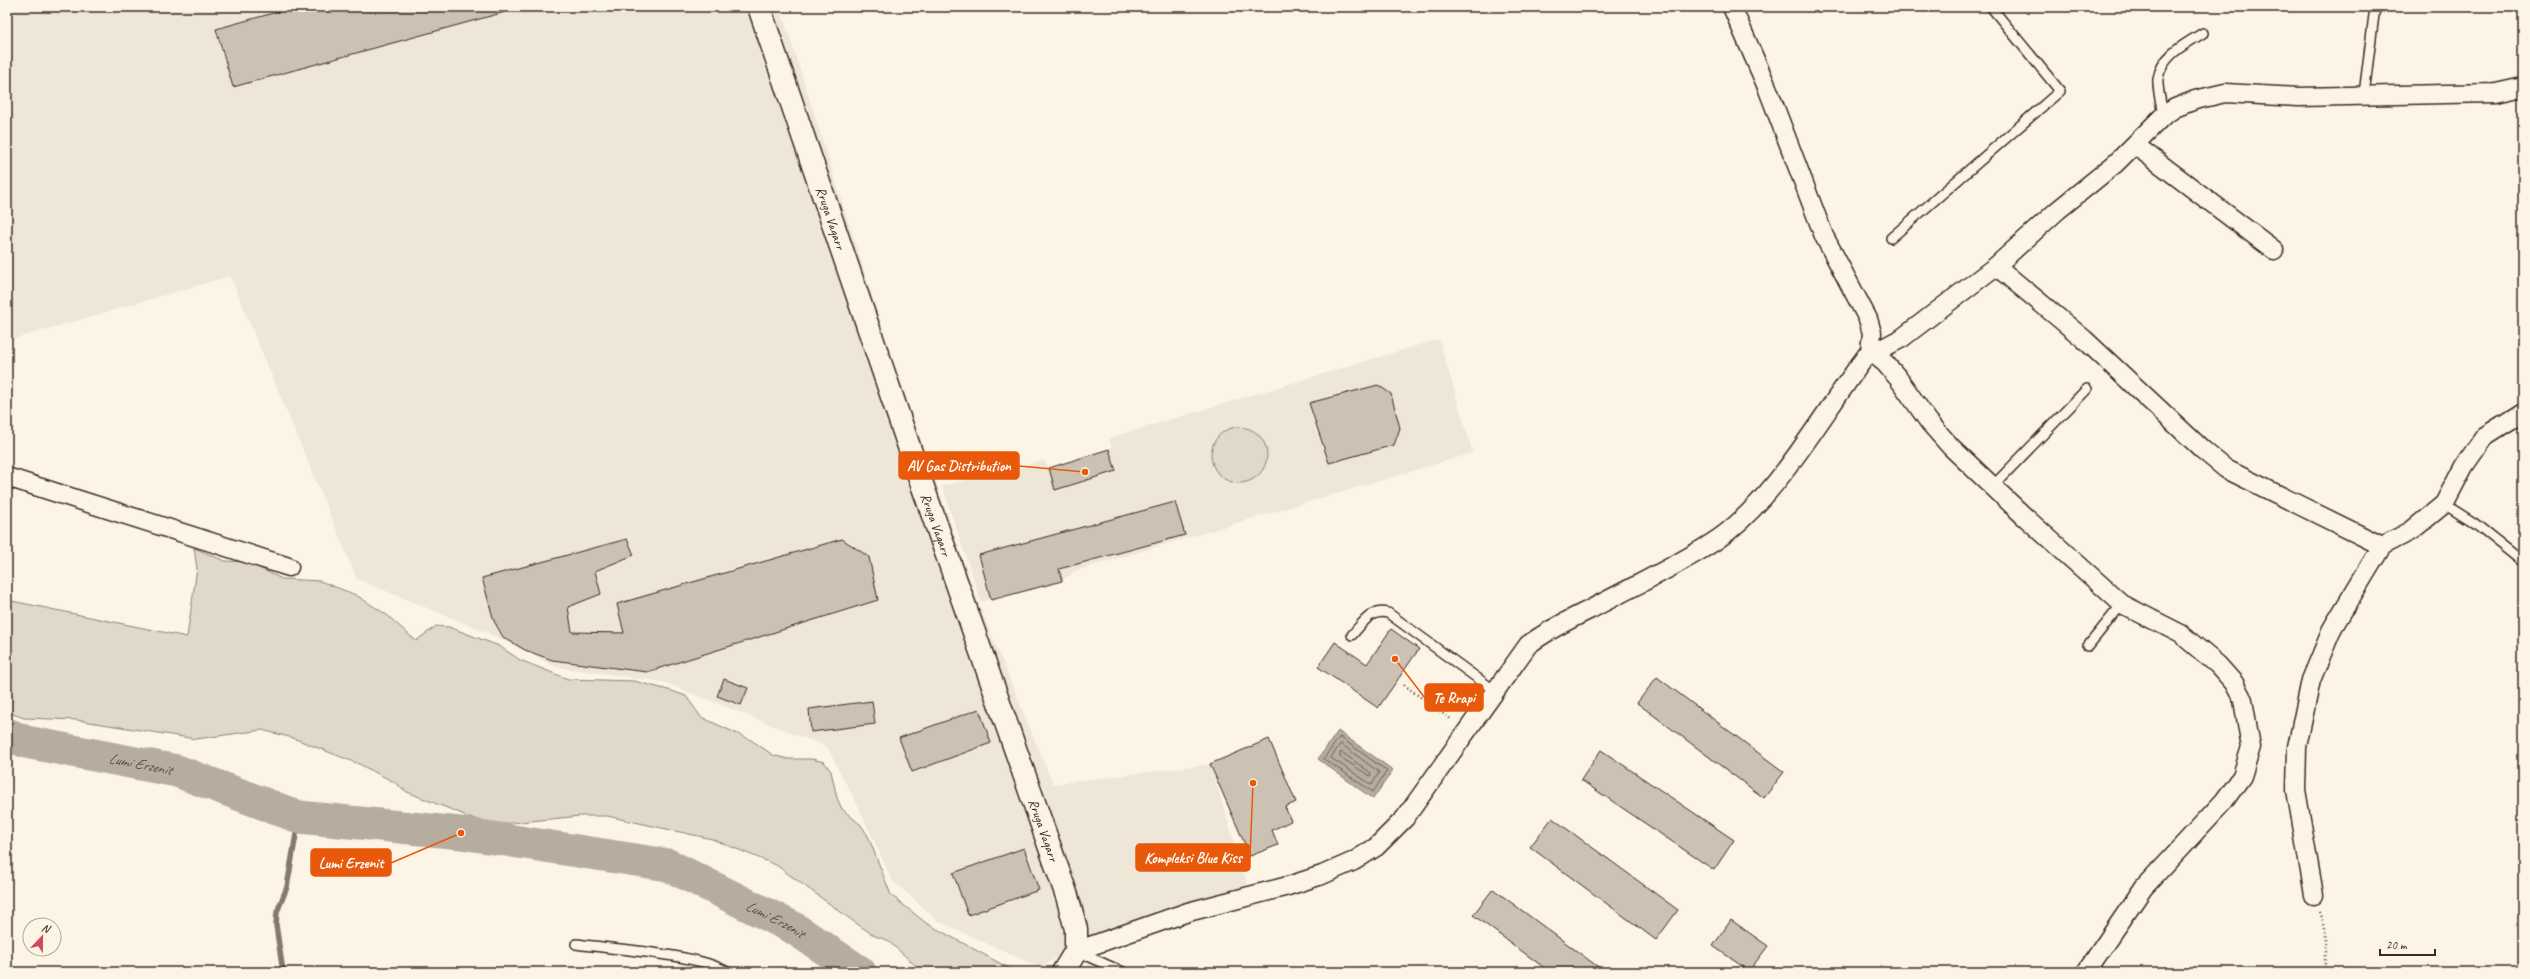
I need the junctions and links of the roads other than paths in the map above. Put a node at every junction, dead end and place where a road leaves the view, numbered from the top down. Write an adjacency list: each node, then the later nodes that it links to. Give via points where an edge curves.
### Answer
1 (759, 7): 28 (main road, Rruga Vaqarr, via 920,480 1067,896 1076,929)
2 (1732, 7): 13 (street, via 1768,87 1824,236 1868,319 1872,333)
3 (1991, 7): 10 (lane, via 2060,91)
4 (2375, 7): 7 (lane)
5 (2203, 33): 8 (lane, via 2180,47 2161,70 2158,80)
6 (2523, 87): 7 (street, via 2496,93)
7 (2364, 94): 8 (street, via 2298,97 2225,93 2195,100)
8 (2163, 116): 9 (street)
9 (2135, 145): 11 (street); 12 (street)
10 (1891, 238)
11 (2274, 250)
12 (1996, 266): 13 (street, via 1902,338); 19 (street, via 2113,365 2226,469)
13 (1870, 351): 17 (street, via 1894,373 1929,422 1951,447); 25 (street, via 1842,386 1784,470 1745,515 1719,538 1684,560 1549,629 1528,645)
14 (2087, 389): 17 (lane)
15 (2523, 412): 18 (street, via 2485,436 2464,466)
16 (7, 477): 21 (street)
17 (1993, 486): 22 (street)
18 (2444, 504): 19 (street, via 2411,531); 20 (lane, via 2474,523)
19 (2382, 546): 26 (street, via 2333,627 2312,680 2297,747 2296,790)
20 (2523, 562)
21 (289, 567)
22 (2122, 604): 24 (lane); 32 (street, via 2181,634 2218,665 2234,683 2243,700 2252,746 2242,776 2224,801 2144,887)
23 (1352, 635): 25 (lane, via 1371,614 1379,611 1388,613)
24 (2088, 646)
25 (1495, 691): 28 (street, via 1405,818 1392,833 1354,861 1288,886 1188,912)
26 (2314, 895)
27 (576, 944): 29 (lane, via 686,959 712,964)
28 (1076, 951): 30 (main road); 31 (lane)
29 (727, 972)
30 (1063, 972)
31 (1123, 972)
32 (2086, 972)

